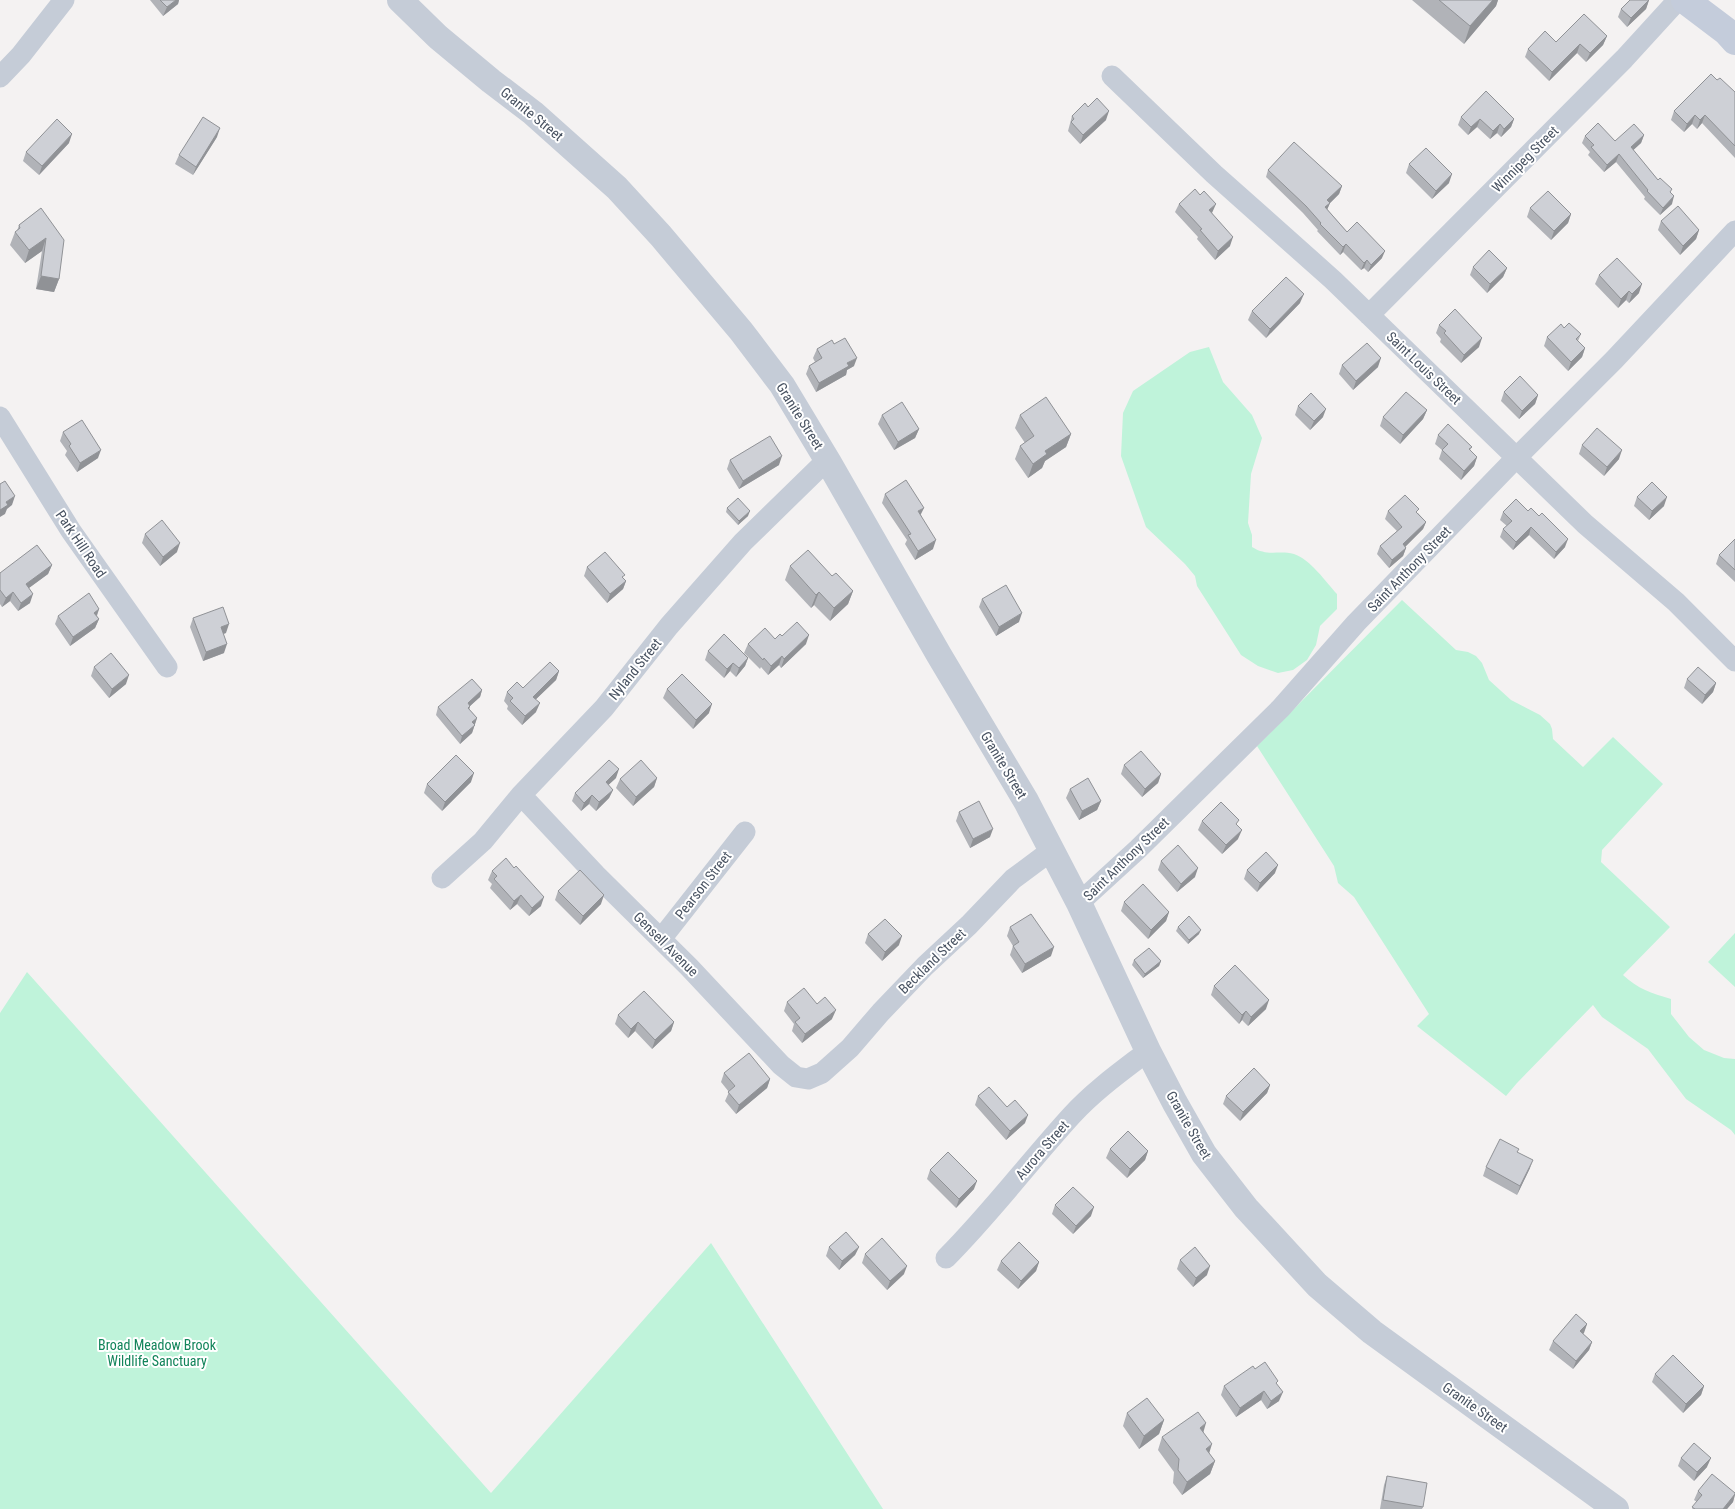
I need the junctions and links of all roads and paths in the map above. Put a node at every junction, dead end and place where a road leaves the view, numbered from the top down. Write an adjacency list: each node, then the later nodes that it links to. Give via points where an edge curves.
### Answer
1 (64, 0): 7 (street)
2 (400, 0): 12 (street, Granite Street, via 438,37 533,112 617,188 741,331 782,386)
3 (1678, 0): 9 (street, Winnipeg Street, via 1624,59)
4 (1686, 0): 5 (main road)
5 (1735, 41)
6 (1112, 76): 9 (street, Saint Louis Street, via 1214,174)
7 (0, 77)
8 (1735, 231): 11 (street, Saint Anthony Street)
9 (1369, 314): 11 (street, Saint Louis Street)
10 (0, 417): 14 (street, Park Hill Road, via 71,531)
11 (1516, 458): 13 (street, Saint Louis Street, via 1585,524 1676,602); 19 (street, Saint Anthony Street, via 1356,623 1281,708)
12 (827, 460): 15 (street, Nyland Street, via 743,542 669,626 604,708); 17 (street, Granite Street)
13 (1735, 661)
14 (167, 667)
15 (521, 795): 18 (street, Nyland Street, via 483,841); 20 (street, Gensell Avenue)
16 (745, 832): 20 (street, Pearson Street)
17 (1052, 850): 19 (street, Granite Street); 22 (street, Beckland Street, via 1013,879 925,966 850,1048)
18 (442, 878)
19 (1080, 903): 21 (street, Granite Street)
20 (661, 939): 22 (street, Gensell Avenue, via 781,1066 796,1077 808,1079)
21 (1148, 1051): 23 (street, Aurora Street, via 1111,1079 1074,1114); 24 (street, Granite Street, via 1204,1154 1246,1208 1317,1285 1372,1332)
22 (816, 1075)
23 (946, 1258)
24 (1616, 1509)

